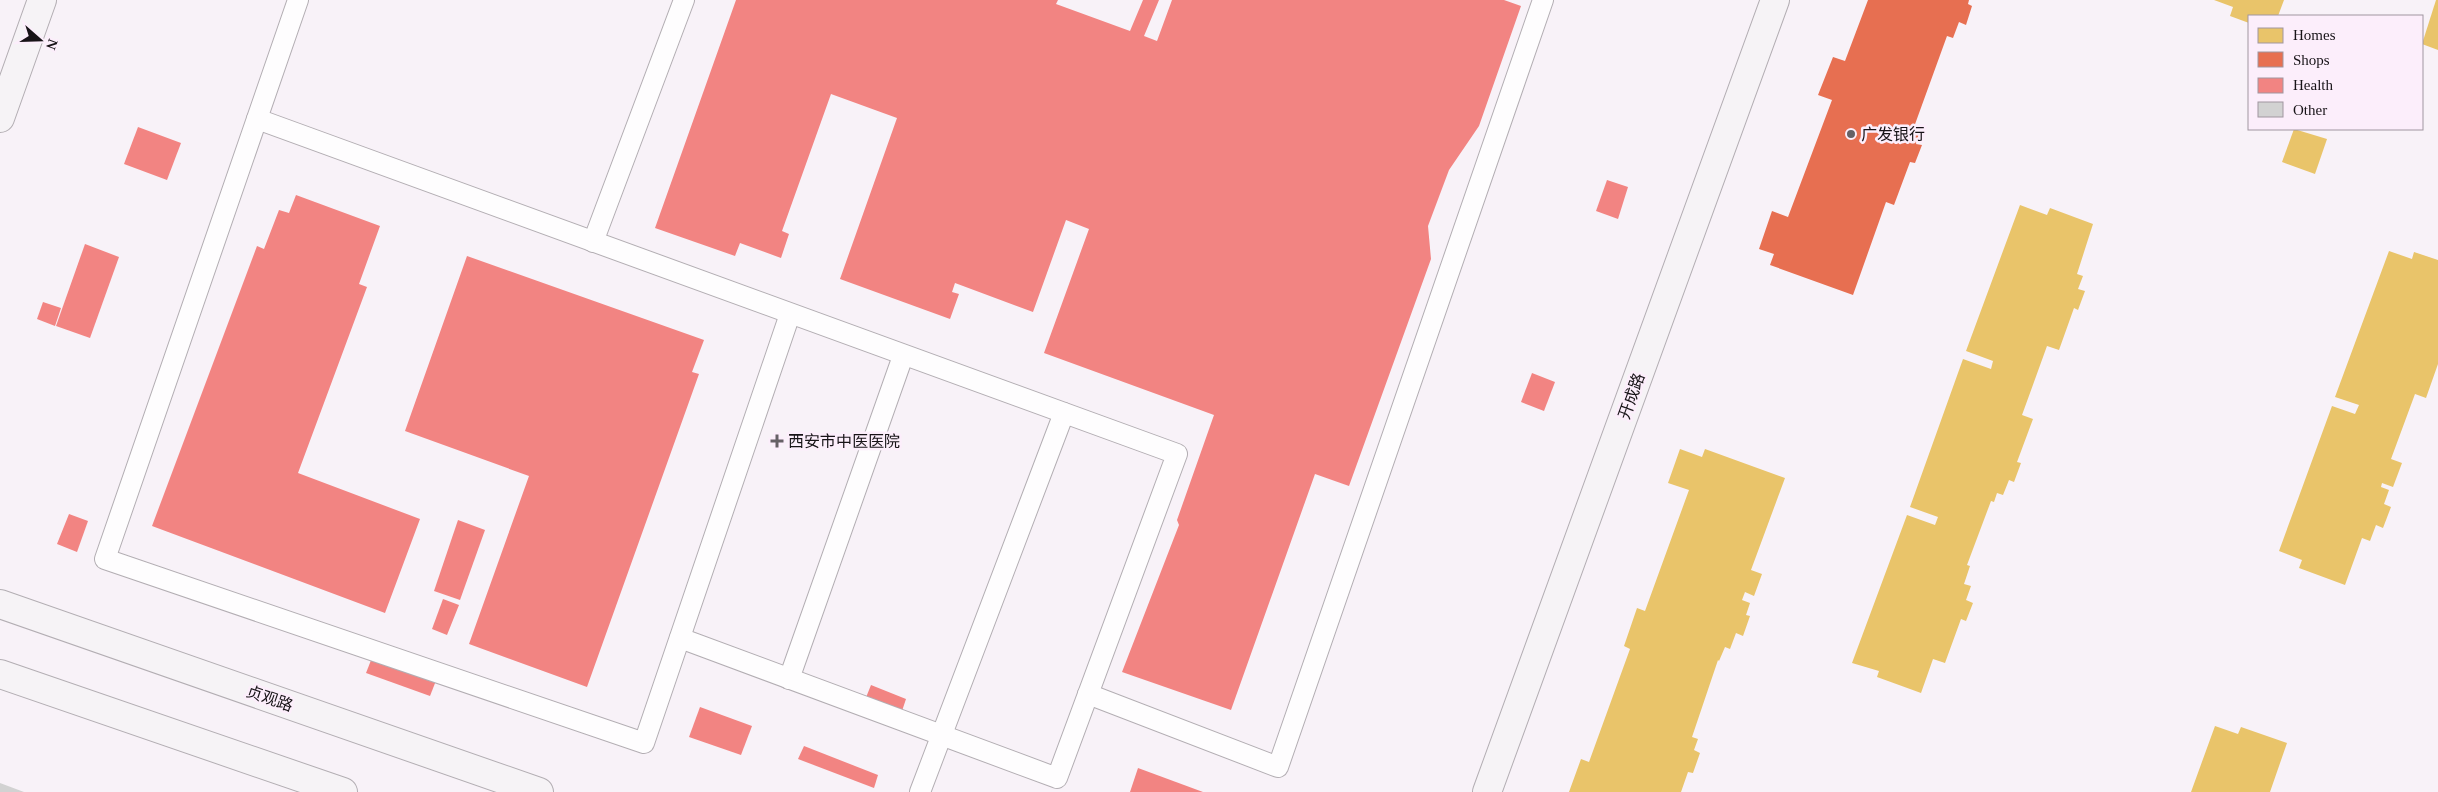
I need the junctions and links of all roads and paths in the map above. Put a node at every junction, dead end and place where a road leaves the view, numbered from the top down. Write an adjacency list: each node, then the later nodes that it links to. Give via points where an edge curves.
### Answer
1 (42, 0): 6 (street)
2 (298, 0): 7 (lane)
3 (684, 0): 8 (lane)
4 (1543, 0): 16 (lane, via 1278,767)
5 (1775, 0): 21 (street, 开成路)
6 (0, 118)
7 (257, 119): 8 (lane); 13 (lane, via 105,559 644,743)
8 (593, 242): 9 (lane)
9 (790, 314): 10 (lane); 13 (lane)
10 (903, 356): 11 (lane); 15 (lane)
11 (1064, 413): 16 (lane, via 1177,454); 17 (lane)
12 (0, 604): 19 (street, 贞观路)
13 (680, 638): 15 (lane)
14 (0, 674): 18 (street)
15 (788, 679): 17 (lane)
16 (1088, 694): 17 (lane, via 1057,778)
17 (941, 735): 20 (lane)
18 (343, 792)
19 (539, 792)
20 (920, 792)
21 (1487, 792)

